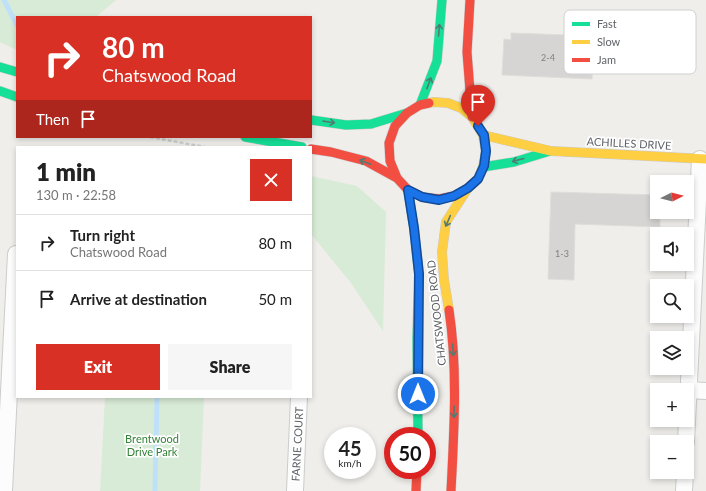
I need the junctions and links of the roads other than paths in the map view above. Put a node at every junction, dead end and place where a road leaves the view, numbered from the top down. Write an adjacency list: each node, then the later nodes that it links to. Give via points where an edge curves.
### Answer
1 (442, 0): 7 (main road, one-way to 1, via 437,61)
2 (470, 0): 9 (main road, CHATSWOOD ROAD, via 467,52)
3 (0, 66): 4 (main road)
4 (16, 72)
5 (0, 91): 6 (main road)
6 (16, 97)
7 (420, 105): 8 (main road, CHATSWOOD ROAD); 9 (main road, CHATSWOOD ROAD, via 448,103 461,108)
8 (407, 113): 10 (main road, one-way to 8, via 346,125 371,124); 18 (main road, CHATSWOOD ROAD, via 395,126 389,143 390,161)
9 (472, 117): 11 (main road, CHATSWOOD ROAD)
10 (312, 120)
11 (484, 135): 15 (main road, ACHILLES DRIVE); 17 (main road, CHATSWOOD ROAD)
12 (251, 138): 13 (main road)
13 (296, 146)
14 (312, 149): 18 (main road, one-way to 14, via 366,161)
15 (551, 150): 16 (main road, ACHILLES DRIVE); 17 (main road, ACHILLES DRIVE, one-way to 17, via 514,162)
16 (703, 159): 22 (street)
17 (484, 166): 19 (main road, CHATSWOOD ROAD, via 478,179)
18 (397, 178): 20 (main road, CHATSWOOD ROAD)
19 (468, 188): 20 (main road, CHATSWOOD ROAD, via 454,196 439,200 422,197); 32 (main road, CHATSWOOD ROAD, one-way to 32, via 446,222 442,252 454,373)
20 (408, 190): 26 (main road, CHATSWOOD ROAD, via 419,274)
21 (16, 254): 29 (street)
22 (689, 383)
23 (694, 390): 24 (street)
24 (706, 391)
25 (300, 398): 30 (street, FARNE COURT)
26 (418, 427)
27 (417, 479): 31 (main road)
28 (685, 479): 33 (street)
29 (4, 491)
30 (295, 491)
31 (416, 491)
32 (451, 491)
33 (684, 491)

